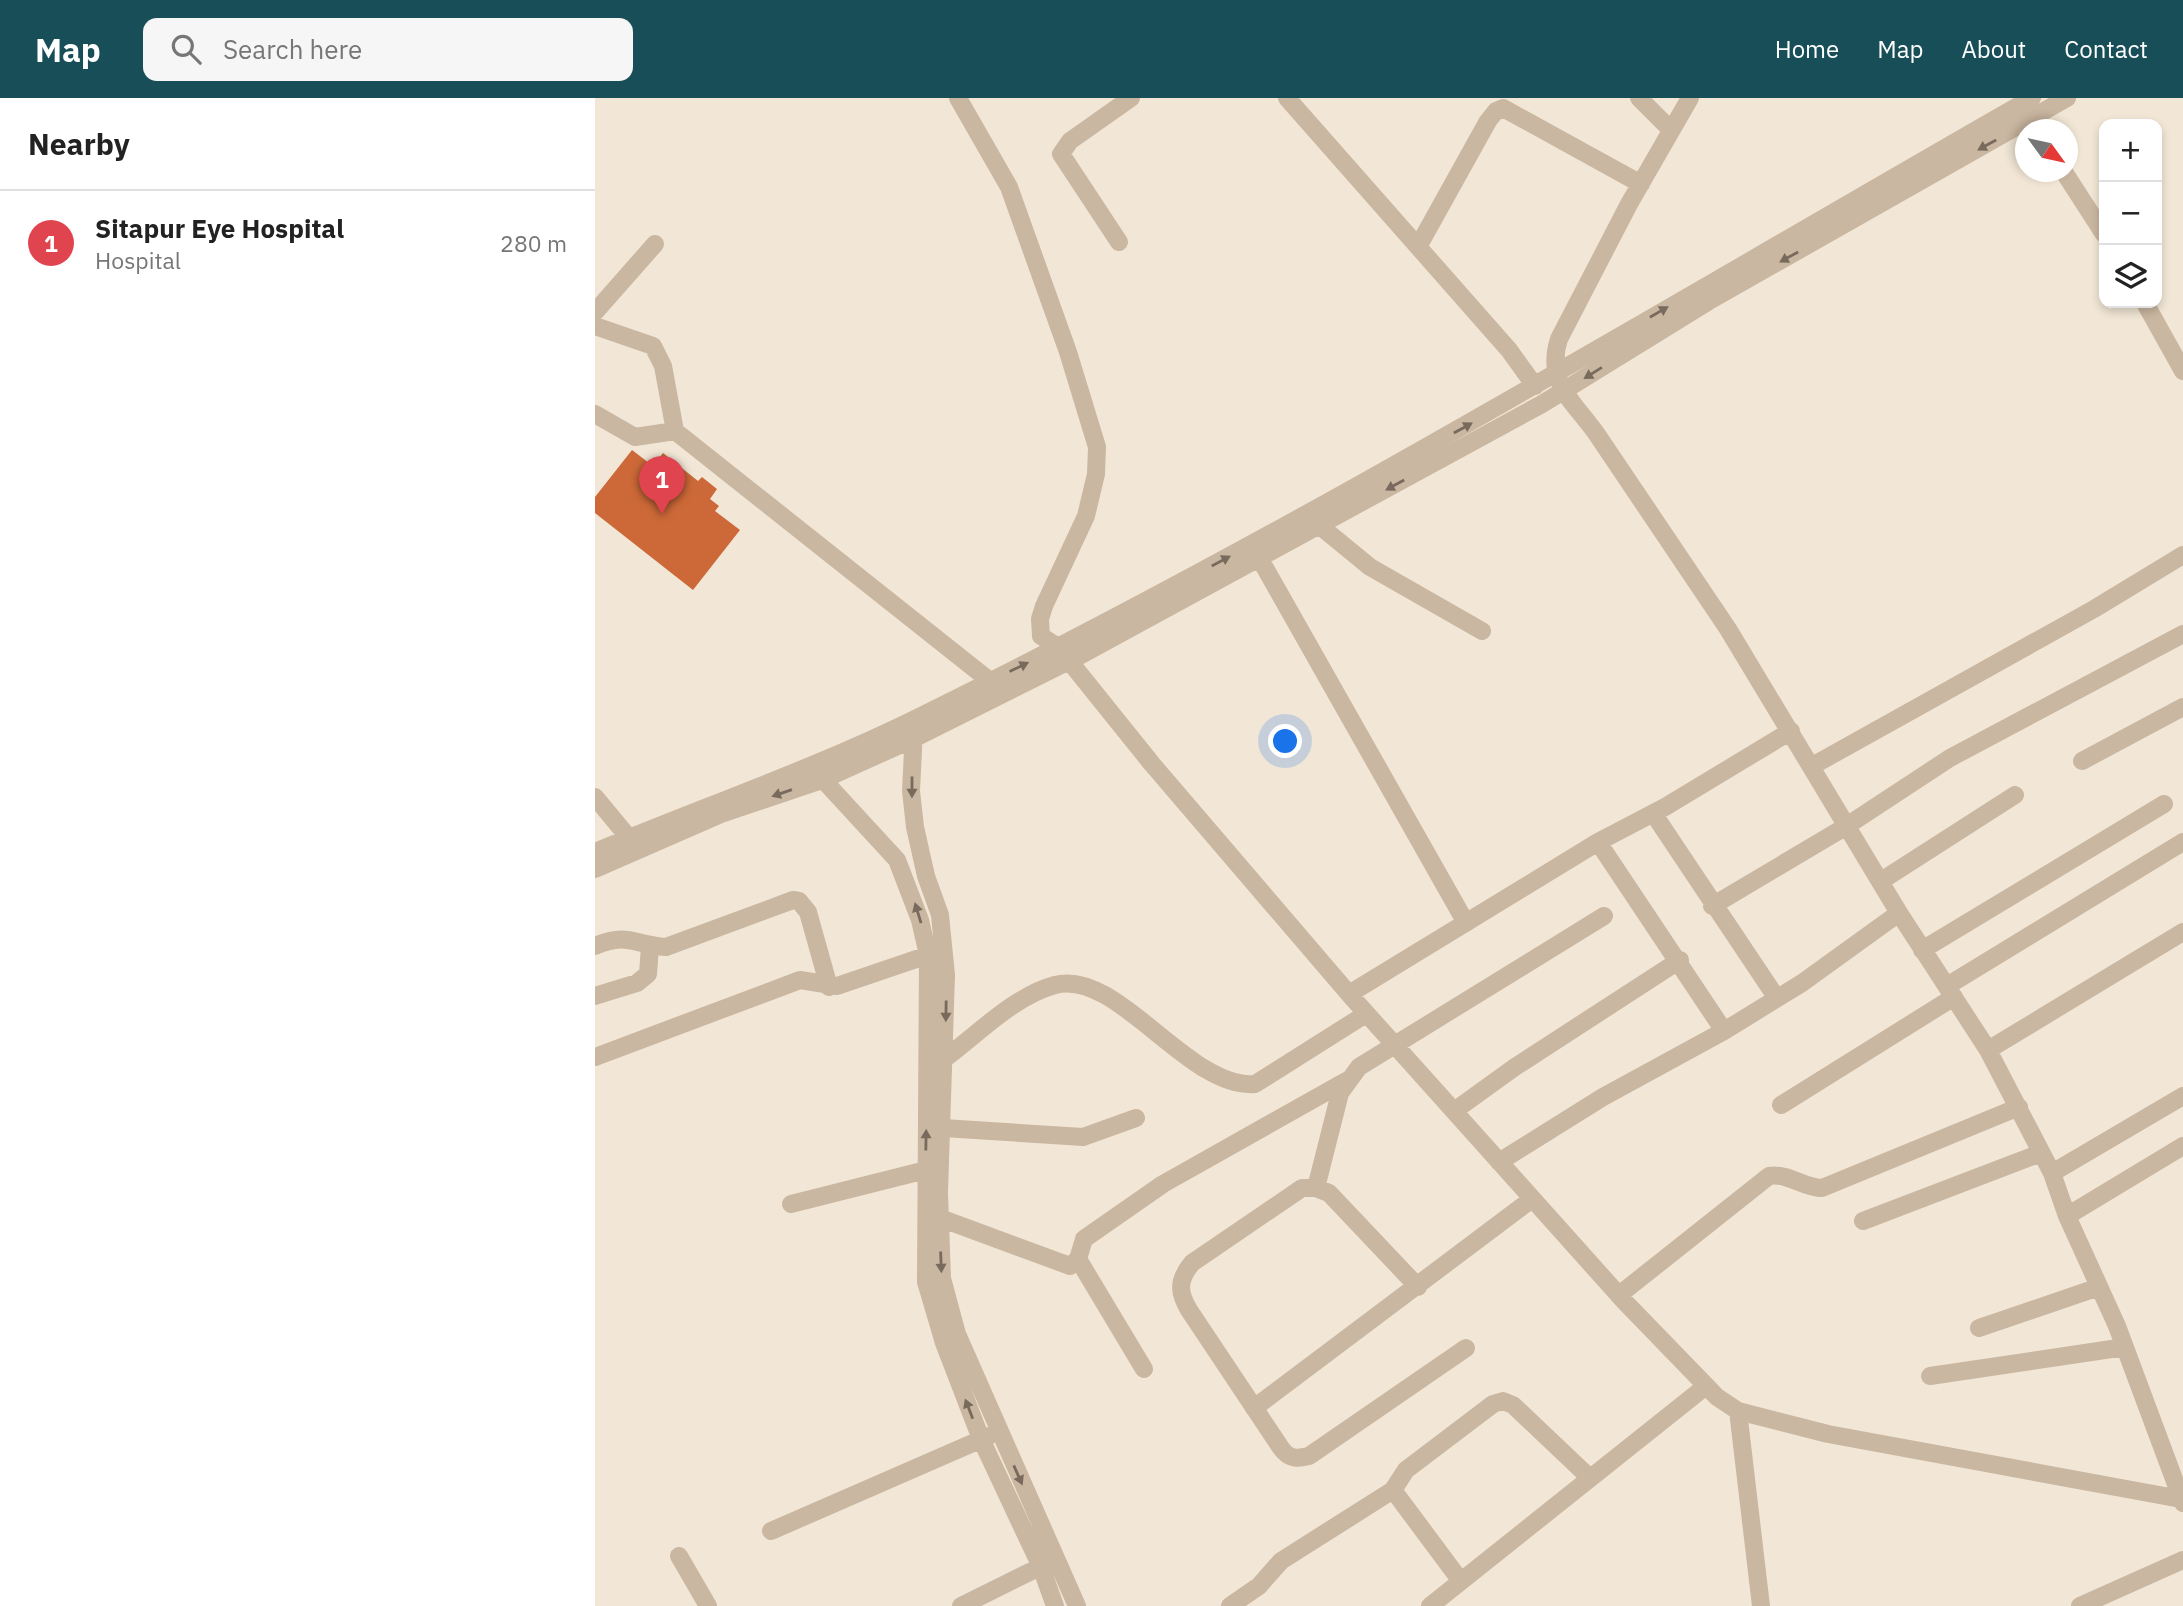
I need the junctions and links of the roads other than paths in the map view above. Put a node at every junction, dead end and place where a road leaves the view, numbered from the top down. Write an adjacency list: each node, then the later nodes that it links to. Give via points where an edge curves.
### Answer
1 (958, 98): 32 (street, via 1009,187 1097,447 1089,508 1040,618 1041,636)
2 (1131, 98): 15 (street, via 1070,141 1061,154)
3 (1287, 98): 17 (street)
4 (1639, 98): 10 (street)
5 (1690, 98): 10 (street)
6 (2067, 98): 9 (street)
7 (2027, 99): 8 (street); 22 (street, one-way to 7)
8 (2032, 119)
9 (2041, 119)
10 (1671, 130): 13 (street)
11 (2015, 135): 24 (street, one-way to 24, via 1709,302)
12 (2070, 182): 14 (street)
13 (1641, 184): 17 (street, via 1503,108 1487,121); 22 (street, via 1559,339)
14 (2099, 226)
15 (1119, 242)
16 (655, 244): 19 (street)
17 (1419, 245): 23 (street)
18 (2148, 308): 21 (street)
19 (595, 312)
20 (595, 326): 26 (street, via 653,346 663,366)
21 (2183, 371)
22 (1555, 373): 23 (street); 24 (street)
23 (1535, 386): 32 (street, one-way to 23)
24 (1563, 392): 27 (street, one-way to 27); 36 (street, via 1596,433 1728,629)
25 (595, 414): 26 (street, via 635,437)
26 (675, 431): 33 (street)
27 (1320, 526): 29 (street); 30 (street, via 1370,567)
28 (2183, 555): 40 (street)
29 (1260, 559): 32 (street); 56 (street)
30 (1482, 631)
31 (2183, 634): 46 (street, via 1950,758)
32 (1063, 654): 33 (street, one-way to 32); 37 (street); 65 (street)
33 (990, 681): 35 (street)
34 (2183, 707): 38 (street)
35 (915, 719): 37 (street); 39 (street)
36 (1791, 731): 40 (street); 45 (street)
37 (913, 739): 41 (street); 61 (street, one-way to 61, via 915,827 940,915)
38 (2082, 761)
39 (810, 765): 41 (street); 47 (street)
40 (1812, 766): 46 (street)
41 (822, 780): 51 (street, one-way to 51, via 721,814); 61 (street, one-way to 41, via 897,860)
42 (2015, 795): 52 (street)
43 (595, 797): 47 (street)
44 (2164, 804): 60 (street)
45 (1653, 813): 48 (street); 53 (street)
46 (1845, 827): 52 (street); 53 (street)
47 (629, 838): 50 (street)
48 (1598, 842): 56 (street); 62 (street)
49 (2183, 842): 64 (street)
50 (595, 852)
51 (595, 869)
52 (1881, 881): 54 (street)
53 (1712, 906): 67 (street)
54 (1899, 914): 60 (street); 67 (street)
55 (1604, 916): 70 (street)
56 (1466, 923): 65 (street)
57 (2183, 932): 71 (street)
58 (595, 946): 59 (street, via 627,937)
59 (650, 946): 63 (street, via 666,947 799,901 808,912); 66 (street, via 649,974 642,981)
60 (1922, 950): 64 (street)
61 (936, 952): 63 (street); 73 (street, one-way to 73, via 946,975); 84 (street, one-way to 61)
62 (1680, 960): 69 (street); 78 (street)
63 (829, 987): 72 (street, via 800,980)
64 (1951, 992): 71 (street); 76 (street)
65 (1349, 994): 68 (street)
66 (595, 996)
67 (1776, 997): 69 (street)
68 (1366, 1014): 70 (street); 73 (street, via 1255,1084 1245,1085 1208,1071 1114,1002 1064,983 1023,999)
69 (1724, 1031): 83 (street, via 1603,1097)
70 (1394, 1045): 74 (street); 78 (street)
71 (1988, 1050): 77 (street)
72 (595, 1057)
73 (944, 1059): 80 (street)
74 (1346, 1081): 86 (street); 92 (street, via 1163,1184 1084,1239)
75 (2183, 1096): 85 (street)
76 (1781, 1105)
77 (2019, 1107): 82 (street); 95 (street, via 1822,1188 1790,1176 1769,1176)
78 (1454, 1111): 83 (street)
79 (1136, 1118): 80 (street, via 1083,1137)
80 (943, 1128): 90 (street)
81 (2183, 1146): 89 (street)
82 (2041, 1153): 85 (street); 91 (street)
83 (1499, 1162): 87 (street)
84 (926, 1170): 88 (street); 105 (street, one-way to 84, via 926,1283)
85 (2052, 1173): 89 (street)
86 (1316, 1188): 93 (street, via 1329,1193); 102 (street, via 1302,1188 1192,1263 1179,1289)
87 (1532, 1199): 93 (street); 95 (street)
88 (791, 1204)
89 (2067, 1216): 94 (street)
90 (940, 1218): 92 (street, via 1062,1264 1070,1266); 104 (street, one-way to 104, via 942,1278 957,1334)
91 (1863, 1222)
92 (1078, 1259): 99 (street)
93 (1418, 1287): 102 (street)
94 (2099, 1287): 96 (street); 97 (street)
95 (1619, 1295): 101 (street)
96 (1979, 1328)
97 (2125, 1347): 100 (street); 108 (street)
98 (1466, 1348): 102 (street, via 1309,1456 1287,1456)
99 (1144, 1369)
100 (1930, 1376)
101 (1706, 1386): 103 (street); 106 (street)
102 (1254, 1408)
103 (1738, 1410): 108 (street, via 1828,1434); 120 (street)
104 (999, 1431): 105 (street); 112 (street, one-way to 112)
105 (981, 1439): 109 (street); 112 (street)
106 (1590, 1478): 107 (street, via 1513,1405 1503,1401 1406,1470); 113 (street)
107 (1393, 1490): 113 (street); 118 (street, via 1282,1561 1259,1586)
108 (2182, 1501)
109 (771, 1531)
110 (680, 1556): 114 (street)
111 (2183, 1560): 121 (street)
112 (1048, 1563): 115 (street); 116 (street); 117 (street)
113 (1460, 1580): 119 (street)
114 (708, 1606)
115 (961, 1606)
116 (1055, 1606)
117 (1077, 1606)
118 (1230, 1606)
119 (1430, 1606)
120 (1761, 1606)
121 (2080, 1606)

